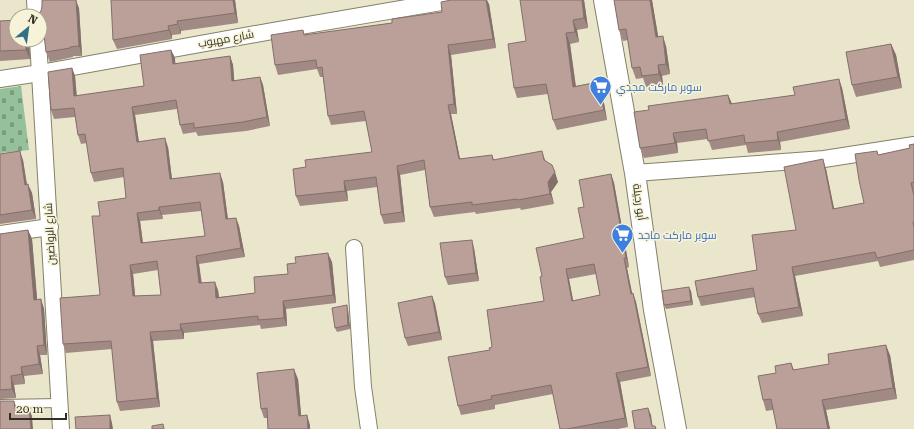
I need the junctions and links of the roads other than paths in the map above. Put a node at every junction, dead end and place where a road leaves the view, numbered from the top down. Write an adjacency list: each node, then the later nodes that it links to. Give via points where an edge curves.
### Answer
1 (453, 0): 4 (street, شارع مهبوب)
2 (604, 0): 7 (street, أبو رجيلة)
3 (38, 48): 4 (street, شارع الرواضين)
4 (40, 73): 5 (street, شارع مهبوب); 8 (street, شارع الرواضين)
5 (0, 79)
6 (914, 144): 7 (street, via 824,159)
7 (635, 173): 15 (street, أبو رجيلة, via 654,310)
8 (50, 228): 9 (street); 11 (street, شارع الرواضين)
9 (0, 234)
10 (354, 248): 14 (street, via 363,387)
11 (60, 403): 12 (lane); 13 (street, شارع الرواضين)
12 (0, 404)
13 (62, 429)
14 (369, 429)
15 (676, 429)

